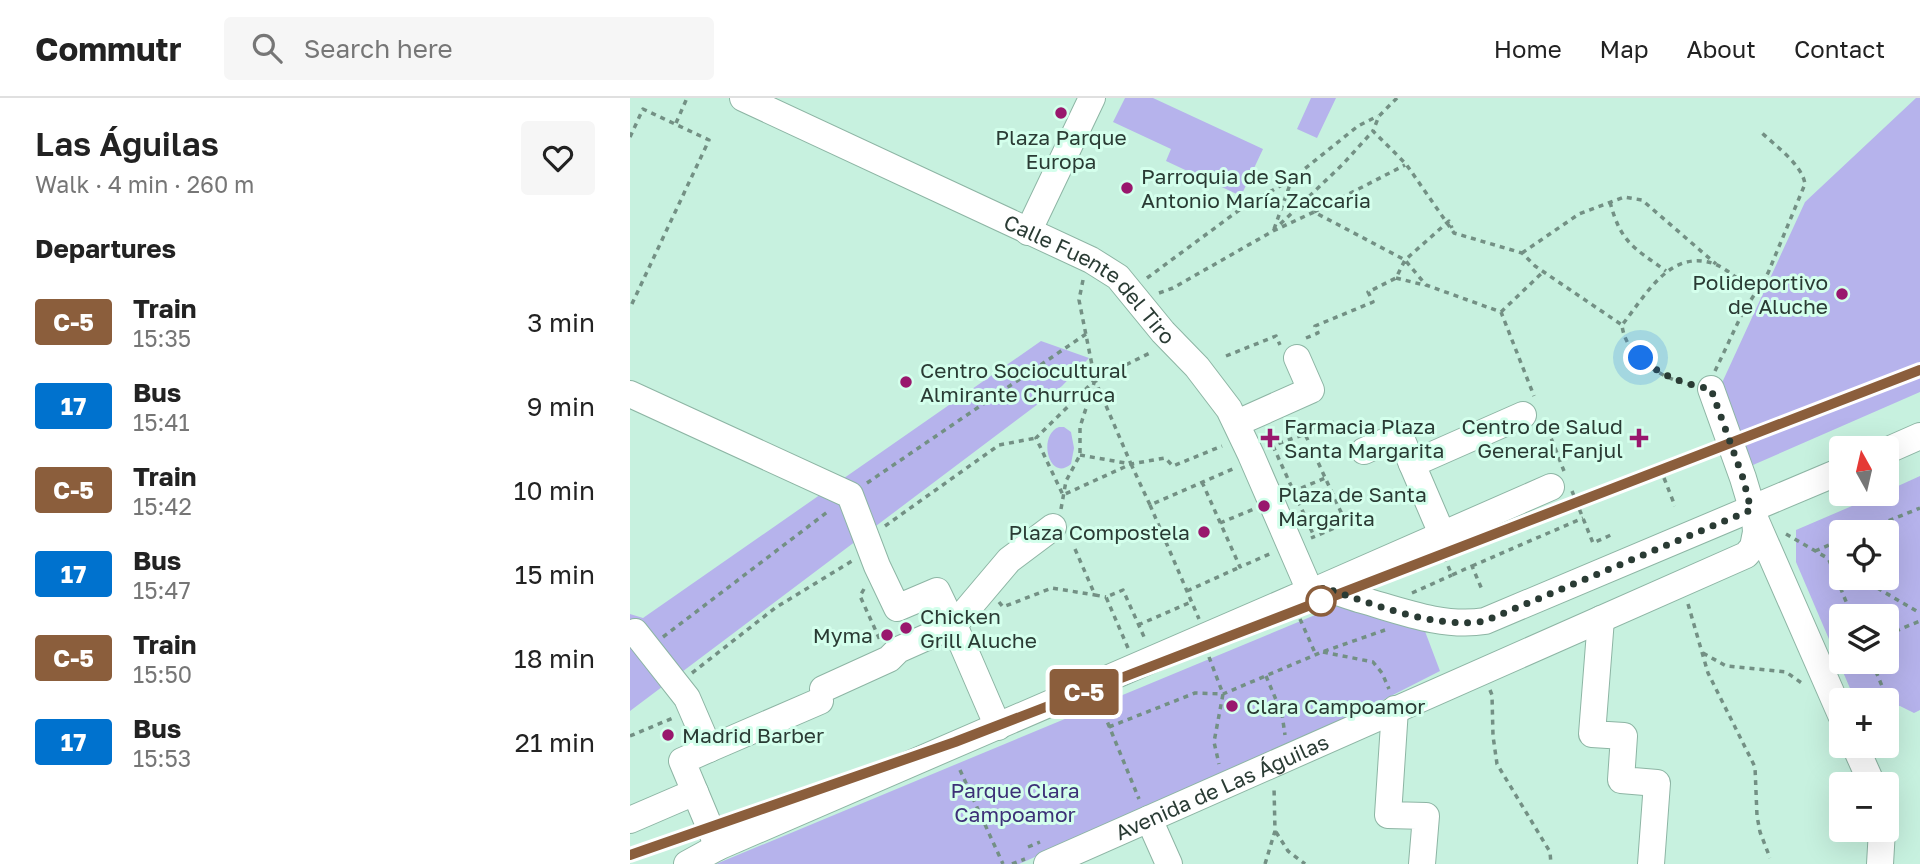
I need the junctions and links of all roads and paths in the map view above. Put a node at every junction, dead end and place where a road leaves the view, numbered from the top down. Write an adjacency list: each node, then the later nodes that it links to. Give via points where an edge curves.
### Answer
1 (687, 98): 6 (path)
2 (743, 98): 15 (street, Calle Fuente del Tiro)
3 (1092, 98): 15 (street)
4 (1397, 98): 5 (path)
5 (1379, 116): 7 (path); 11 (path, via 1358,126)
6 (676, 123): 9 (path, via 643,109); 27 (path, via 709,140)
7 (1373, 131): 10 (path); 14 (path)
8 (1760, 131): 25 (path, via 1797,168 1805,184)
9 (630, 137)
10 (1406, 164): 13 (path); 16 (path)
11 (1292, 179): 14 (path); 26 (path, via 1242,208 1151,274)
12 (1610, 202): 17 (path, via 1579,214); 19 (path, via 1624,197 1643,200); 22 (path, via 1626,242)
13 (1314, 212): 14 (path); 18 (path)
14 (1273, 230): 26 (path, via 1173,288)
15 (1028, 232): 26 (street, Calle Fuente del Tiro, via 1106,268)
16 (1454, 233): 17 (path); 18 (path, via 1449,221)
17 (1522, 253): 21 (path)
18 (1405, 260): 23 (path); 24 (path)
19 (1717, 265): 22 (path, via 1681,262); 25 (path)
20 (1086, 269): 30 (path, via 1079,300)
21 (1544, 271): 28 (path); 29 (path)
22 (1666, 271): 29 (path)
23 (1396, 278): 24 (path); 31 (path, via 1368,292 1373,302 1315,326 1318,333)
24 (1426, 285): 28 (path)
25 (1756, 292): 35 (path, via 1710,382)
26 (1136, 297): 39 (street, Calle Fuente del Tiro, via 1229,409)
27 (630, 308)
28 (1501, 312): 37 (path)
29 (1622, 325): 35 (path, via 1630,349 1652,367 1681,383)
30 (1086, 334): 34 (path); 57 (path)
31 (1293, 349): 33 (path, via 1276,335); 39 (street, via 1311,390)
32 (1157, 350): 34 (path)
33 (1226, 356)
34 (1095, 380): 42 (path); 47 (path, via 1080,427); 49 (path)
35 (1711, 389): 65 (street)
36 (630, 394): 57 (street)
37 (1533, 410): 50 (street); 55 (path)
38 (1334, 422): 40 (path)
39 (1233, 433): 49 (path, via 1173,466 1160,458); 82 (street, Calle Fuente del Tiro)
40 (1305, 434): 44 (path); 51 (path)
41 (1920, 436): 43 (street)
42 (1036, 438): 58 (path); 74 (path, via 999,446)
43 (1899, 445)
44 (1273, 446): 45 (path); 56 (path)
45 (1261, 451)
46 (1364, 451): 50 (street, via 1400,435)
47 (1080, 455): 49 (path); 58 (path)
48 (1237, 461): 54 (path, via 1240,466)
49 (1132, 464): 58 (path); 60 (path)
50 (1412, 464): 72 (street)
51 (1325, 478): 56 (path); 70 (path, via 1346,523)
52 (1664, 478): 61 (path)
53 (1829, 478): 65 (street)
54 (1202, 482): 60 (path); 68 (path)
55 (1562, 483): 64 (path); 72 (street)
56 (1293, 491): 59 (path); 70 (path)
57 (850, 495): 74 (street); 102 (path)
58 (1063, 495): 66 (path)
59 (1280, 497)
60 (1150, 505): 84 (path)
61 (1675, 506)
62 (1256, 508): 68 (path)
63 (1920, 508): 67 (path)
64 (1583, 518): 69 (path, via 1592,543); 79 (path)
65 (1762, 519): 76 (path); 82 (street, via 1485,621 1431,619); 95 (street, Avenida de Las Águilas, via 1746,555); 113 (street)
66 (1056, 520): 96 (street)
67 (1890, 520)
68 (1220, 523): 80 (path)
69 (1613, 534)
70 (1314, 536): 71 (path)
71 (1307, 540)
72 (1443, 545): 81 (path); 82 (street)
73 (1829, 545): 76 (path)
74 (869, 546): 96 (street, via 897,608 937,591); 111 (path, via 775,608)
75 (1075, 549): 88 (path)
76 (1815, 551): 78 (path)
77 (1274, 552): 80 (path)
78 (1828, 558): 92 (path)
79 (1472, 566): 81 (path); 85 (path)
80 (1240, 567): 84 (path)
81 (1452, 575): 86 (path)
82 (1317, 589): 118 (street)
83 (1881, 590): 93 (path)
84 (1187, 591): 91 (path)
85 (1483, 592)
86 (1409, 594)
87 (992, 595): 88 (path, via 1003,607 1052,588)
88 (1095, 595): 90 (path)
89 (1685, 595): 105 (path)
90 (1106, 597): 98 (path, via 1123,590); 108 (path)
91 (1192, 602): 98 (path); 99 (path)
92 (1847, 604)
93 (1920, 613)
94 (1299, 617): 107 (path)
95 (1601, 619): 116 (street, Avenida de Las Águilas); 142 (street, via 1592,734 1624,736 1621,780 1657,783)
96 (951, 620): 118 (street); 122 (street, via 822,695)
97 (1920, 621): 101 (path)
98 (1138, 625): 103 (path)
99 (1202, 627)
100 (1387, 629): 104 (path)
101 (1899, 630)
102 (642, 640): 111 (street)
103 (1149, 649)
104 (1322, 652): 107 (path); 116 (path, via 1373,662)
105 (1701, 652): 112 (path, via 1726,666 1786,672); 132 (path, via 1755,767 1757,816)
106 (1209, 655): 115 (path)
107 (1316, 655): 109 (path)
108 (1132, 657)
109 (1266, 676): 115 (path); 121 (path)
110 (1486, 682): 141 (path, via 1492,695 1497,765 1550,852)
111 (677, 685): 117 (street)
112 (1808, 687)
113 (1830, 688)
114 (1095, 693): 119 (path)
115 (1223, 694): 119 (path, via 1195,693); 123 (path, via 1214,742)
116 (1393, 700): 127 (street, Avenida de Las Águilas); 140 (street, via 1388,815 1426,816)
117 (692, 710): 120 (path); 122 (street)
118 (998, 727): 131 (street)
119 (1109, 727): 127 (path)
120 (630, 736)
121 (1286, 737)
122 (709, 749): 126 (street, via 682,761)
123 (1220, 766)
124 (960, 770): 135 (path)
125 (1274, 785): 129 (path)
126 (695, 792): 128 (street); 131 (street)
127 (1144, 809): 133 (street, Avenida de Las Águilas); 137 (street)
128 (630, 820)
129 (1275, 831): 138 (path); 139 (path, via 1288,851)
130 (1881, 842): 143 (street)
131 (718, 847): 134 (street)
132 (1770, 858)
133 (1036, 861): 136 (path)
134 (687, 864)
135 (1003, 864)
136 (1012, 864)
137 (1169, 864)
138 (1265, 864)
139 (1305, 864)
140 (1422, 864)
141 (1551, 864)
142 (1651, 864)
143 (1880, 864)

